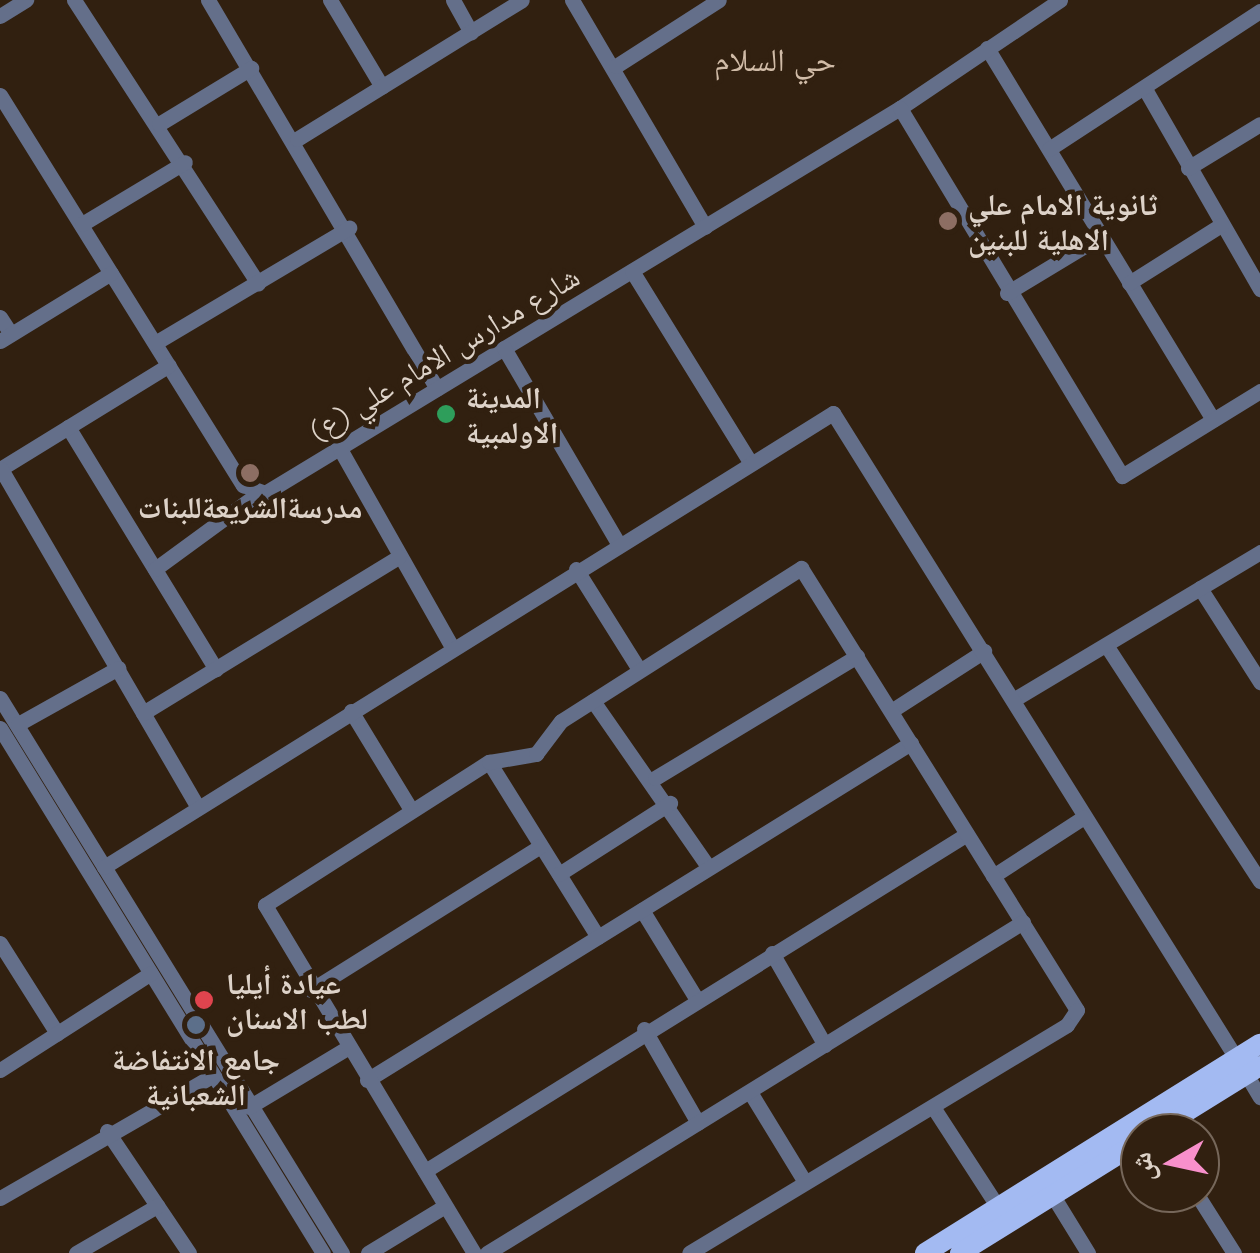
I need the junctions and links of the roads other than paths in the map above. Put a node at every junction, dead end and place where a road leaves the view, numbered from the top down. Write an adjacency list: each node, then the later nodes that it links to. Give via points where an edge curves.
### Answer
1 (26, 0): 11 (street)
2 (74, 0): 21 (street)
3 (208, 0): 15 (street)
4 (330, 0): 16 (street)
5 (452, 0): 12 (street)
6 (522, 0): 12 (street)
7 (572, 0): 14 (street)
8 (1060, 0): 13 (street, شارع مدارس الامام علي (ع))
9 (708, 3): 14 (street)
10 (1260, 11): 17 (street)
11 (0, 16)
12 (471, 32): 16 (street)
13 (987, 48): 19 (street, شارع مدارس الامام علي (ع)); 24 (street)
14 (616, 66): 29 (street)
15 (251, 68): 21 (street); 23 (street)
16 (382, 87): 23 (street)
17 (1145, 89): 24 (street); 26 (street)
18 (0, 95): 20 (street)
19 (900, 108): 29 (street, شارع مدارس الامام علي (ع)); 37 (street)
20 (7, 122): 27 (street)
21 (159, 124): 25 (street)
22 (1260, 124): 26 (street)
23 (297, 139): 30 (street)
24 (1049, 149): 31 (street)
25 (185, 162): 27 (street); 34 (street)
26 (1188, 168): 28 (street)
27 (82, 224): 33 (street)
28 (1222, 225): 35 (street); 36 (street)
29 (704, 227): 32 (street, شارع مدارس الامام علي (ع))
30 (348, 228): 34 (street); 43 (street)
31 (1101, 236): 35 (street); 37 (street)
32 (632, 271): 41 (street, شارع مدارس الامام علي (ع)); 48 (street)
33 (111, 273): 39 (street); 40 (street)
34 (258, 283): 40 (street)
35 (1130, 283): 45 (street)
36 (1260, 289)
37 (1007, 294): 45 (street, via 1122,476)
38 (0, 316): 39 (street)
39 (6, 338)
40 (156, 343): 42 (street)
41 (504, 348): 43 (street, شارع مدارس الامام علي (ع)); 51 (street)
42 (169, 364): 46 (street); 50 (street, via 242,485)
43 (437, 389): 47 (street, شارع مدارس الامام علي (ع))
44 (1260, 391): 45 (street)
45 (1213, 420)
46 (68, 427): 49 (street); 54 (street)
47 (340, 449): 50 (street, شارع مدارس الامام علي (ع)); 53 (street)
48 (750, 462): 51 (street); 59 (street, via 834,412)
49 (0, 469): 61 (street)
50 (259, 494): 54 (street, شارع مدارس الامام علي (ع))
51 (618, 543): 55 (street)
52 (1260, 552): 56 (street)
53 (400, 556): 58 (street); 63 (street)
54 (155, 569): 63 (street)
55 (576, 569): 58 (street); 62 (street)
56 (1200, 588): 57 (street); 64 (street)
57 (1106, 645): 66 (street); 86 (street)
58 (452, 647): 69 (street)
59 (984, 651): 66 (street); 68 (street)
60 (857, 656): 62 (street, via 801,568); 68 (street); 75 (street)
61 (118, 668): 70 (street); 71 (street)
62 (638, 668): 67 (street)
63 (216, 669): 70 (street)
64 (1260, 682)
65 (0, 698): 71 (street)
66 (1014, 700): 79 (street)
67 (592, 701): 74 (street, via 561,721 536,754); 75 (street)
68 (891, 710): 73 (street)
69 (350, 711): 77 (street); 78 (street)
70 (143, 713): 77 (street)
71 (18, 724): 82 (street)
72 (0, 728): 88 (street)
73 (911, 743): 80 (street); 83 (street)
74 (489, 762): 78 (street); 81 (street)
75 (655, 778): 76 (street)
76 (670, 802): 83 (street); 84 (street)
77 (198, 807): 82 (street)
78 (410, 808): 94 (street, via 266,904)
79 (1084, 816): 85 (street); 101 (street)
80 (967, 834): 85 (street); 92 (street)
81 (541, 846): 84 (street); 94 (street)
82 (104, 867): 88 (street)
83 (710, 868): 87 (street)
84 (559, 874): 90 (street)
85 (993, 876): 89 (street)
86 (1260, 881)
87 (642, 910): 90 (street); 95 (street)
88 (129, 922): 93 (street); 107 (street)
89 (1023, 922): 98 (street); 108 (street, via 1076,1018)
90 (598, 937): 104 (street)
91 (0, 943): 97 (street)
92 (772, 952): 95 (street); 98 (street)
93 (151, 972): 97 (street); 103 (street)
94 (310, 990): 100 (street)
95 (696, 998): 96 (street)
96 (644, 1029): 110 (street); 113 (street)
97 (57, 1034): 102 (street)
98 (825, 1044): 105 (street)
99 (1260, 1044): 101 (main road)
100 (347, 1048): 104 (street); 107 (street)
101 (1248, 1066): 106 (street); 109 (main road); 119 (main road)
102 (0, 1070)
103 (212, 1076): 111 (street); 124 (street)
104 (367, 1080): 113 (street)
105 (750, 1092): 110 (street); 114 (street)
106 (1260, 1097)
107 (249, 1107): 125 (street)
108 (932, 1107): 114 (street); 119 (street)
109 (1182, 1113)
110 (698, 1123): 128 (street)
111 (106, 1131): 116 (street); 117 (street)
112 (1120, 1154): 115 (main road)
113 (424, 1172): 118 (street)
114 (805, 1182): 121 (street)
115 (1053, 1196): 130 (main road); 131 (street)
116 (0, 1198)
117 (156, 1206): 122 (street); 123 (street)
118 (445, 1206): 126 (street); 127 (street)
119 (998, 1207): 129 (main road)
120 (1209, 1213): 132 (street)
121 (697, 1251)
122 (76, 1253)
123 (188, 1253)
124 (323, 1253)
125 (342, 1253)
126 (368, 1253)
127 (474, 1253)
128 (487, 1253)
129 (926, 1253)
130 (960, 1253)
131 (1088, 1253)
132 (1234, 1253)

